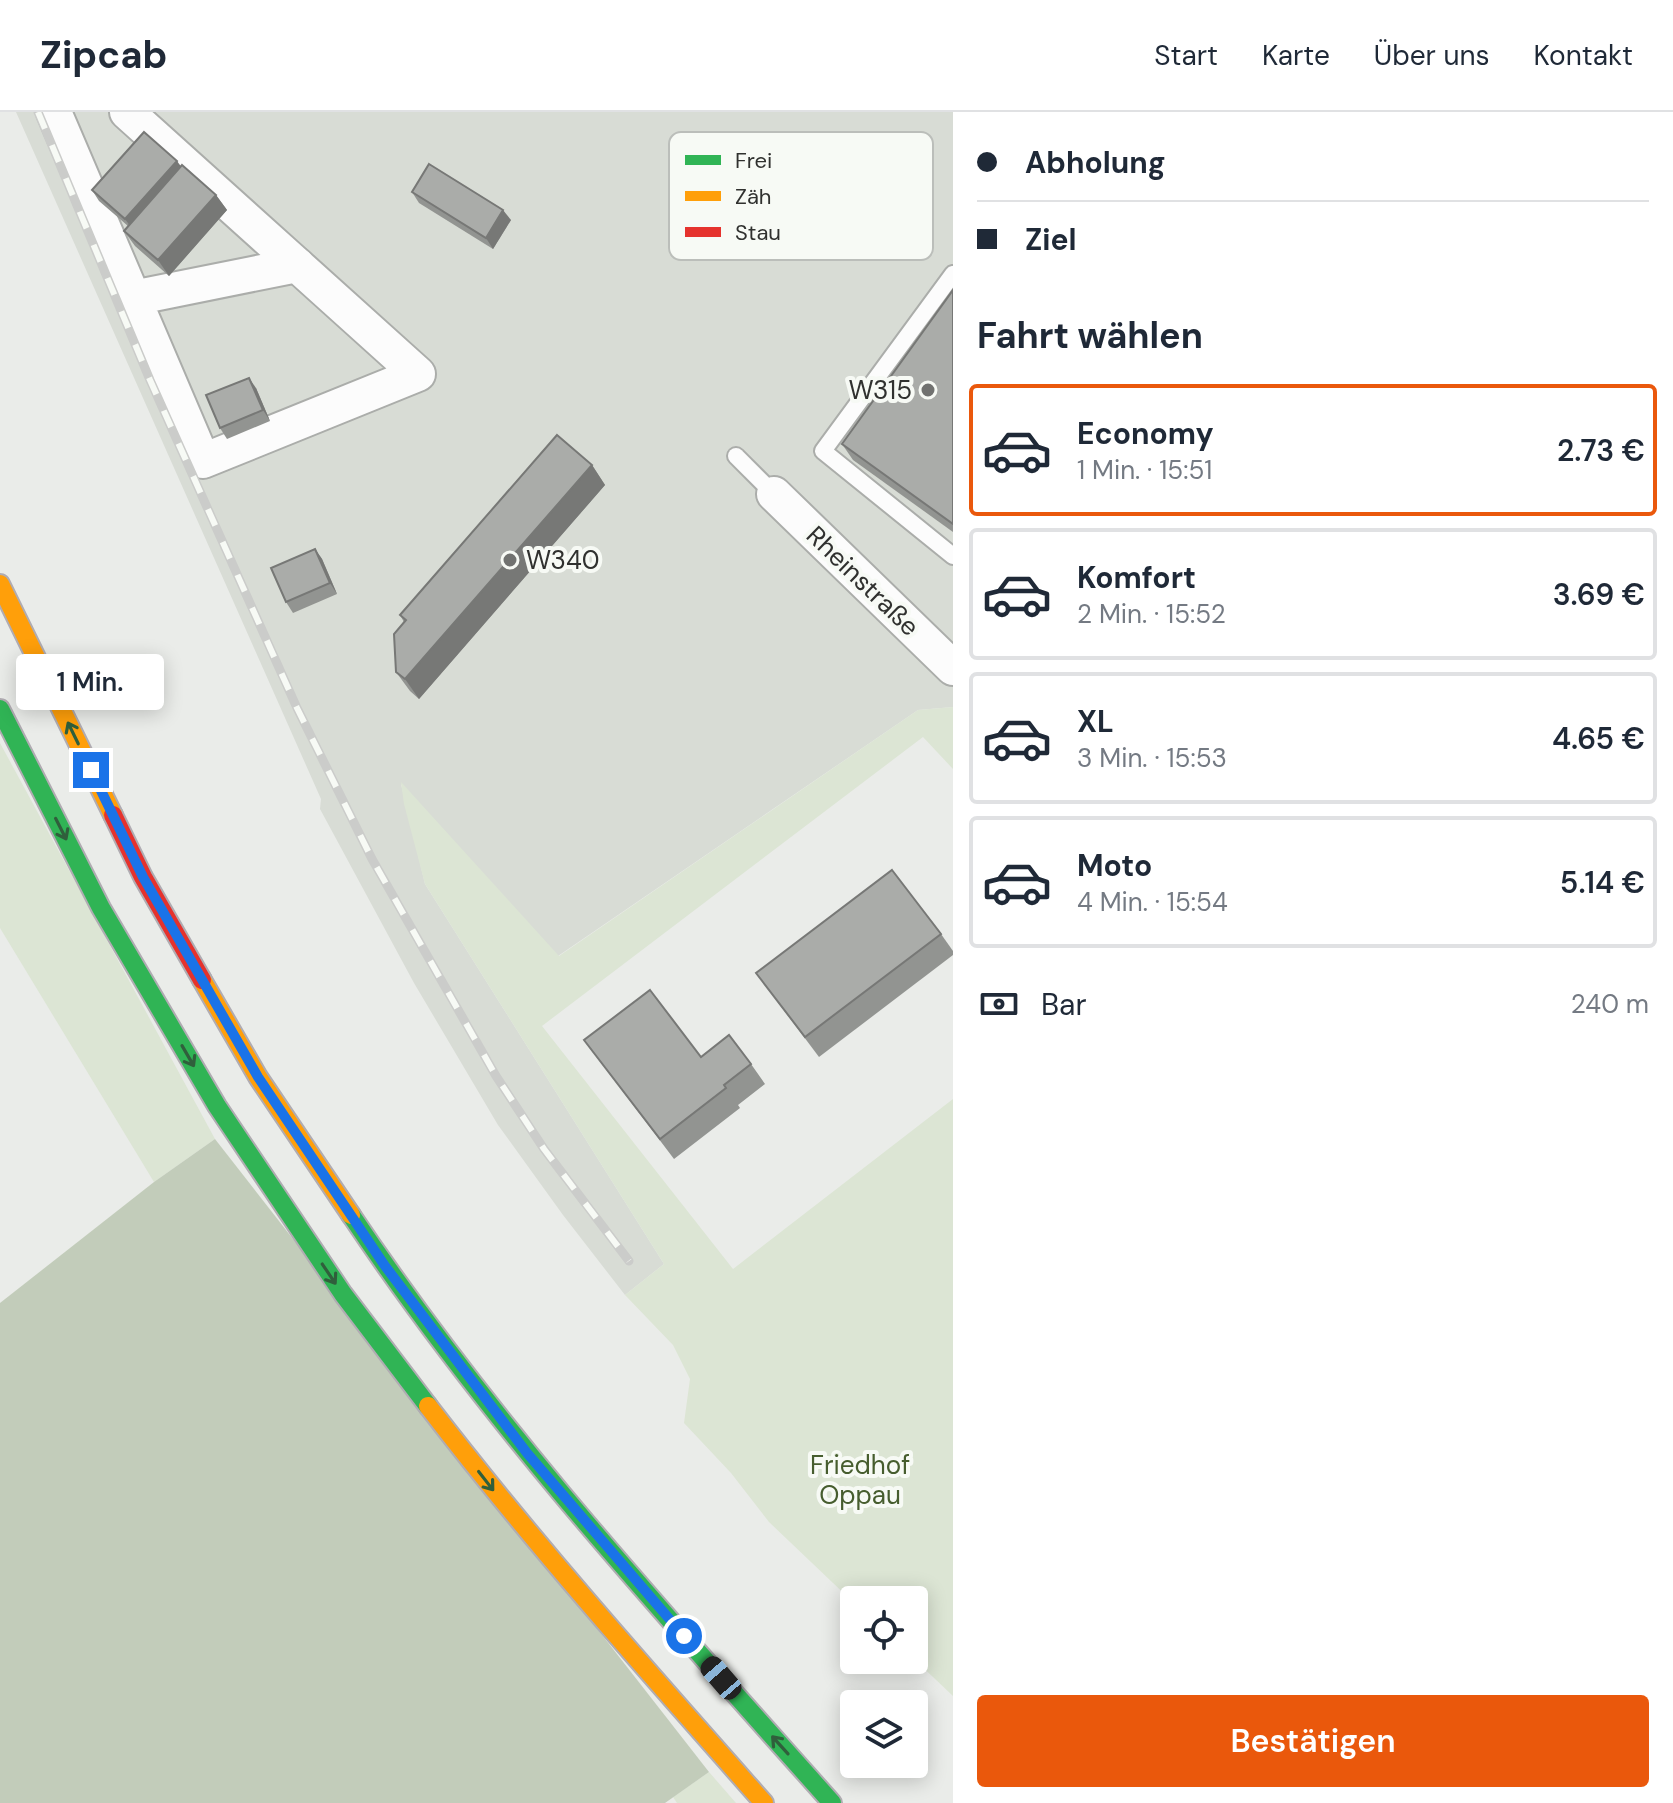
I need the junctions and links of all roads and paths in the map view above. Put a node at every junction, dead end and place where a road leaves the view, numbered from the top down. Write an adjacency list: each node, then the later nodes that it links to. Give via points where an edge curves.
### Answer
1 (54, 112): 5 (street)
2 (127, 112): 3 (street)
3 (297, 265): 5 (street); 5 (street, via 418,374 203,461)
4 (953, 274): 8 (lane, via 823,451)
5 (133, 298)
6 (736, 456): 7 (lane)
7 (774, 494): 10 (street, Rheinstraße)
8 (953, 556)
9 (0, 584): 13 (highway, one-way to 9, via 527,1453 385,1266 258,1077 143,877)
10 (953, 668)
11 (0, 709): 12 (highway, one-way to 12, via 101,908 210,1093 343,1294 490,1486)
12 (764, 1803)
13 (832, 1803)

